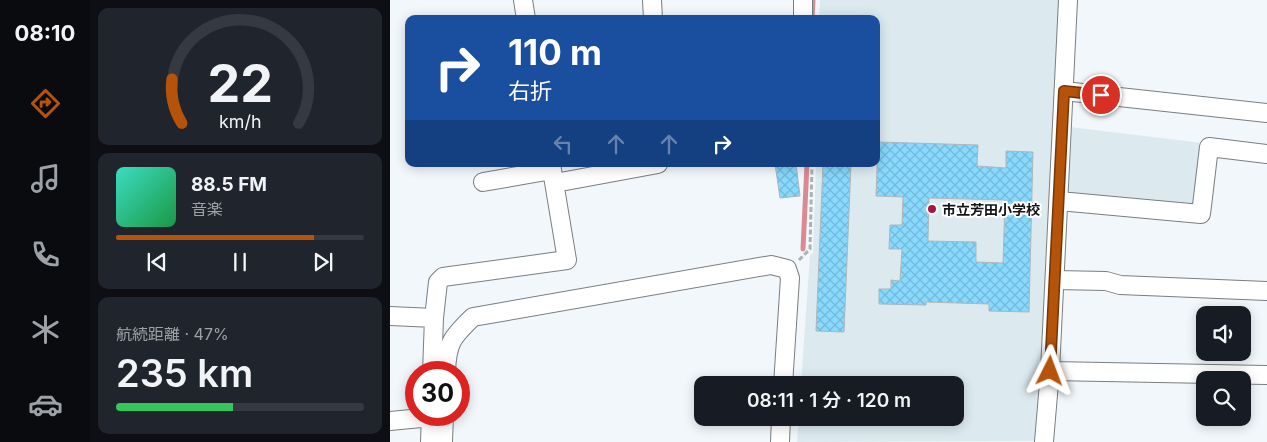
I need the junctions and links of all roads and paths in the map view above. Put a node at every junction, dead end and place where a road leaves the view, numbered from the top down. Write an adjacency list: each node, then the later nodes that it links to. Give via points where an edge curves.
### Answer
1 (523, 0): 5 (street)
2 (652, 0): 6 (street)
3 (803, 0): 7 (street)
4 (1068, 0): 8 (street)
5 (525, 15)
6 (653, 15)
7 (803, 15)
8 (1064, 91): 9 (street); 15 (street)
9 (1267, 113)
10 (1267, 154): 15 (street, via 1210,147 1201,214)
11 (619, 167): 13 (street)
12 (812, 167): 16 (path, via 810,249)
13 (553, 172): 14 (street); 20 (street, via 567,260 443,277 438,282)
14 (493, 175)
15 (1058, 201): 17 (street)
16 (787, 269): 22 (street, via 771,265 473,317 459,330 447,350); 24 (street, via 790,278)
17 (1055, 280): 18 (street); 23 (street)
18 (1267, 291)
19 (390, 316): 20 (street)
20 (434, 318): 21 (street)
21 (432, 361)
22 (446, 361)
23 (1050, 371): 25 (street); 34 (street)
24 (785, 376)
25 (1267, 376)
26 (405, 419): 27 (street)
27 (390, 421)
28 (433, 426): 31 (street)
29 (438, 426): 32 (street)
30 (781, 426): 33 (street)
31 (430, 442)
32 (443, 442)
33 (780, 442)
34 (1044, 442)

